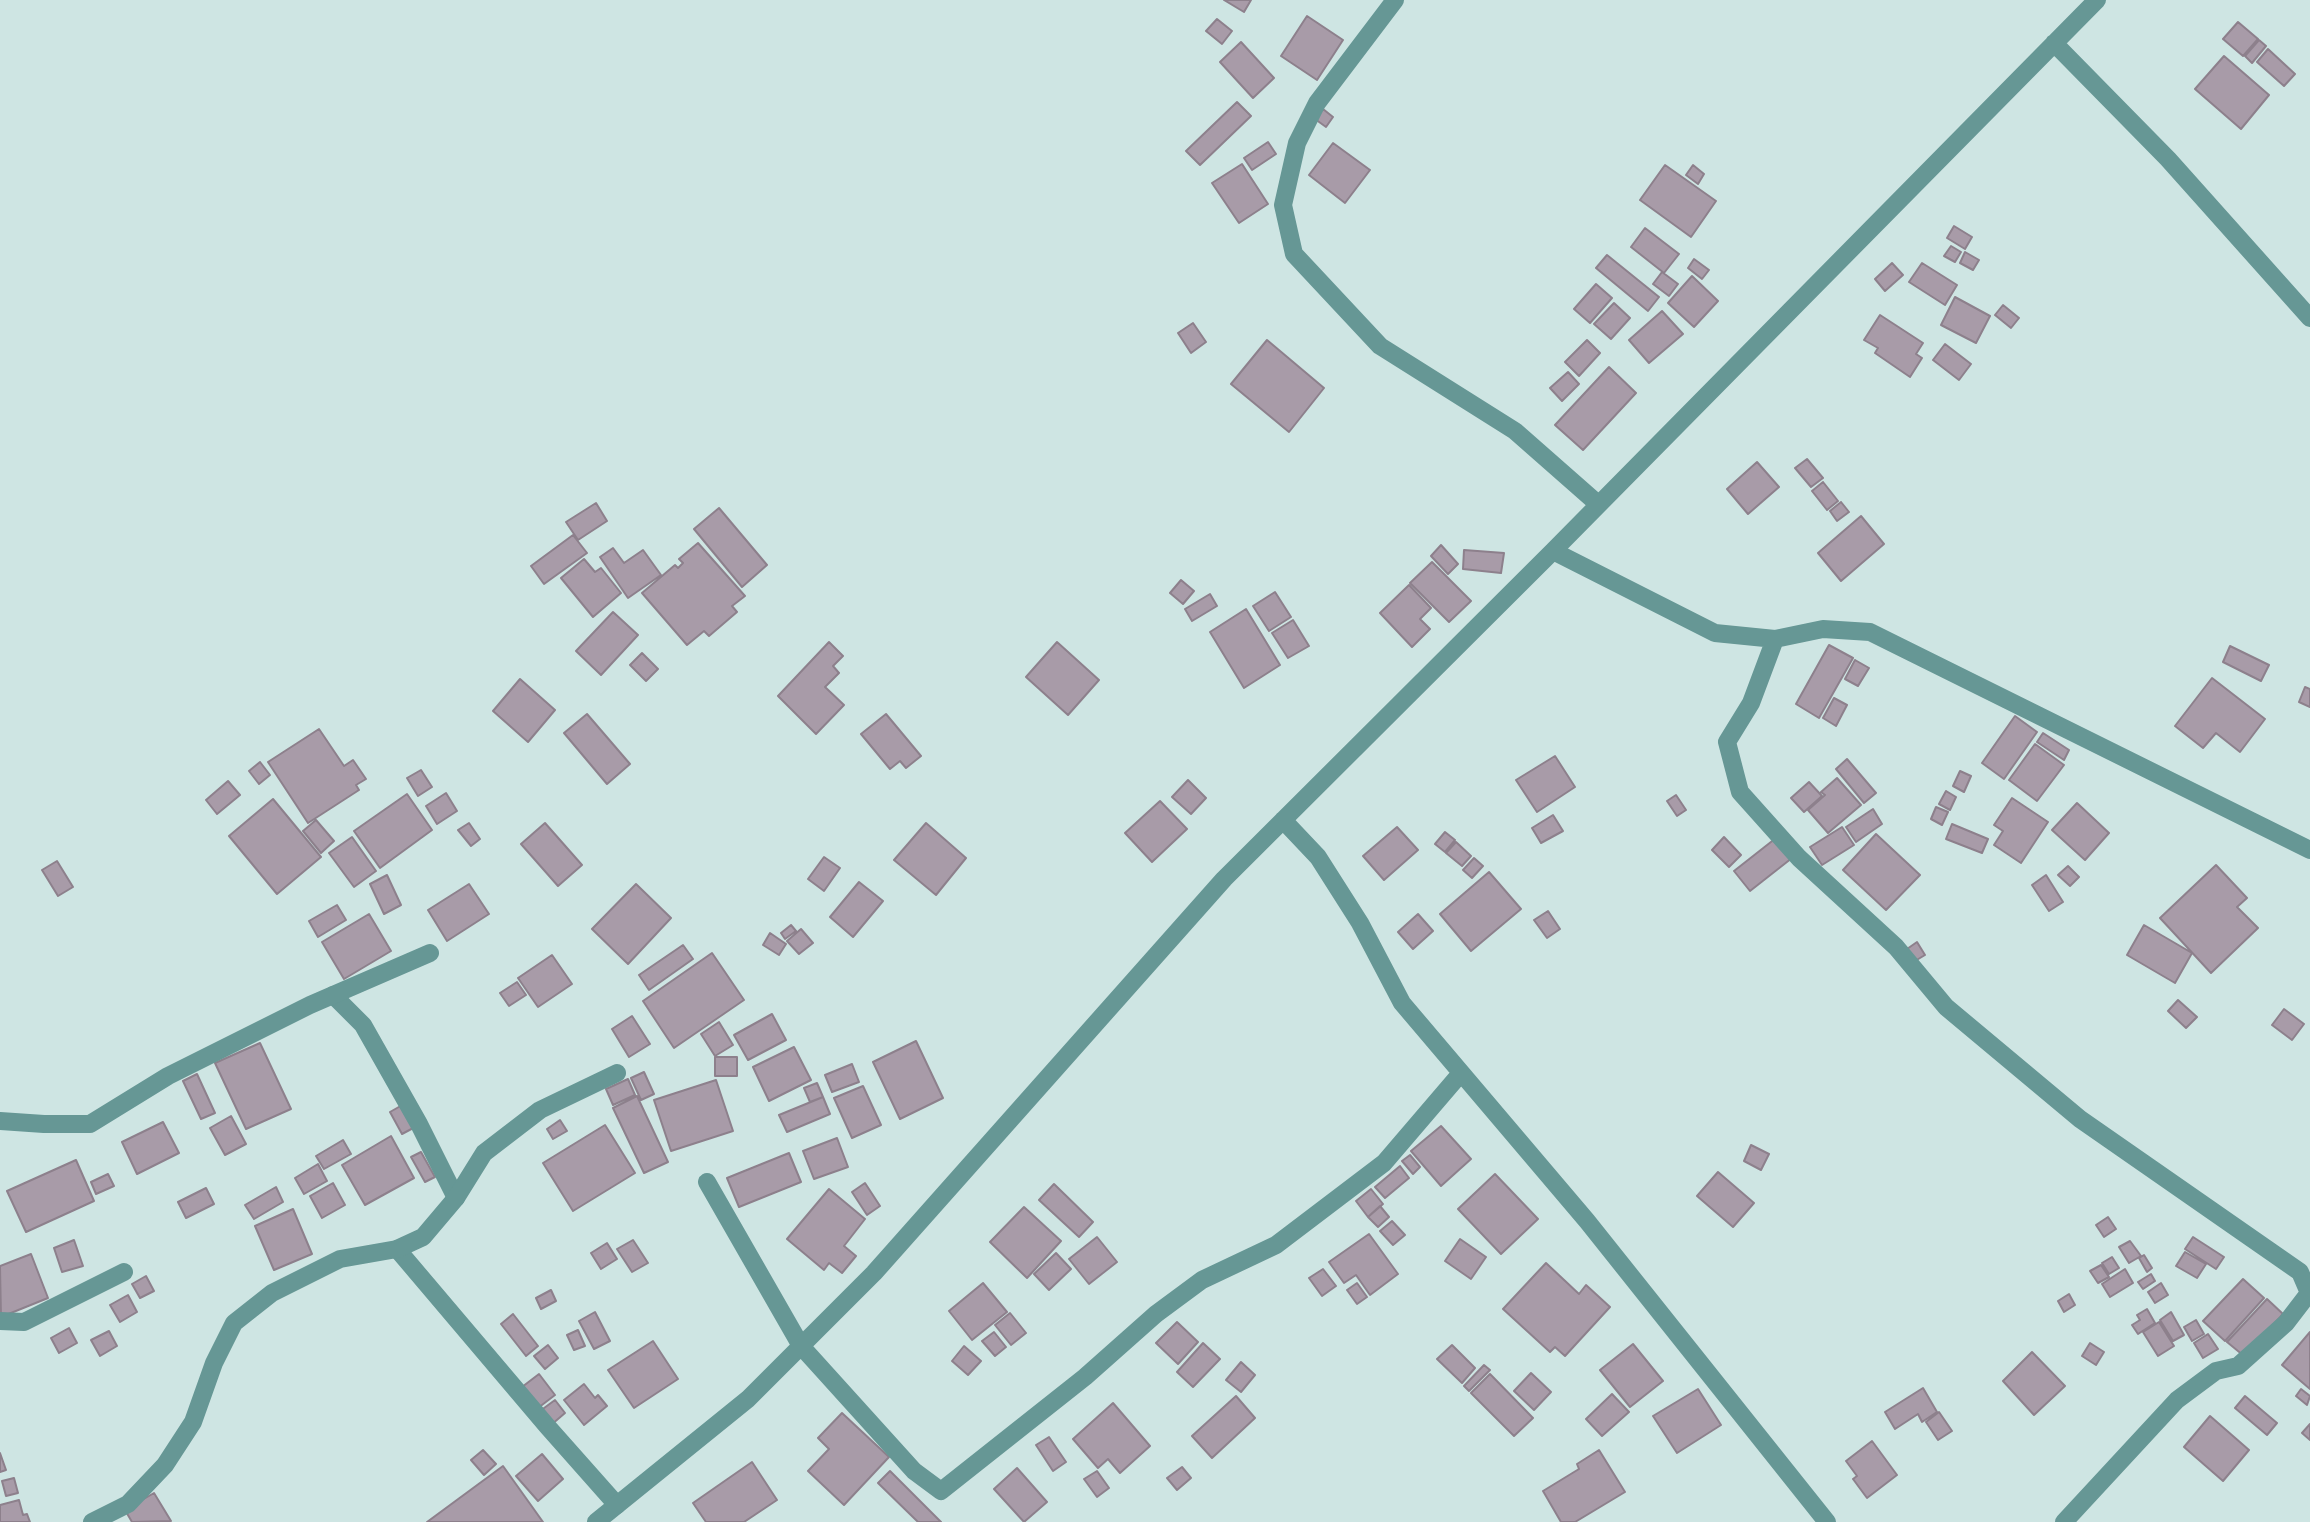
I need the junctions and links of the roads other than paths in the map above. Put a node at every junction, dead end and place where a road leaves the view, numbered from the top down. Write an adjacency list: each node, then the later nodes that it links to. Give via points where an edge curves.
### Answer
1 (1395, 0): 5 (street, via 1317,103 1297,144 1283,205 1294,254 1380,346 1515,431)
2 (2096, 0): 3 (street)
3 (2053, 43): 4 (street, via 2168,159); 5 (street)
4 (2310, 318)
5 (1598, 504): 6 (street)
6 (1553, 551): 7 (street, via 1714,633); 8 (street)
7 (1775, 639): 9 (street, via 1823,629 1870,632); 25 (street, via 1751,703 1727,742 1740,792 1799,858 1896,947 1947,1007 2080,1119 2300,1272 2309,1293 2286,1323 2238,1366 2216,1371 2177,1400)
8 (1283, 820): 13 (street, via 1318,857 1402,1003); 20 (street, via 1224,879 874,1273)
9 (2310, 850)
10 (430, 953): 11 (street)
11 (333, 995): 14 (street, via 168,1076 90,1124); 16 (street, via 363,1025)
12 (617, 1073): 16 (street, via 540,1110 502,1139 484,1153)
13 (1461, 1073): 20 (street, via 1384,1163 1276,1245 1202,1280 1174,1300 941,1491 914,1471); 24 (street, via 1587,1221)
14 (0, 1121)
15 (708, 1182): 20 (street)
16 (456, 1198): 17 (street, via 423,1237)
17 (397, 1249): 21 (street); 22 (street, via 340,1259 272,1293 234,1323 193,1422 165,1465 128,1504)
18 (124, 1272): 19 (street, via 24,1322)
19 (0, 1321)
20 (801, 1346): 21 (street, via 748,1399)
21 (617, 1505): 23 (street)
22 (92, 1522)
23 (596, 1522)
24 (1827, 1522)
25 (2064, 1522)

